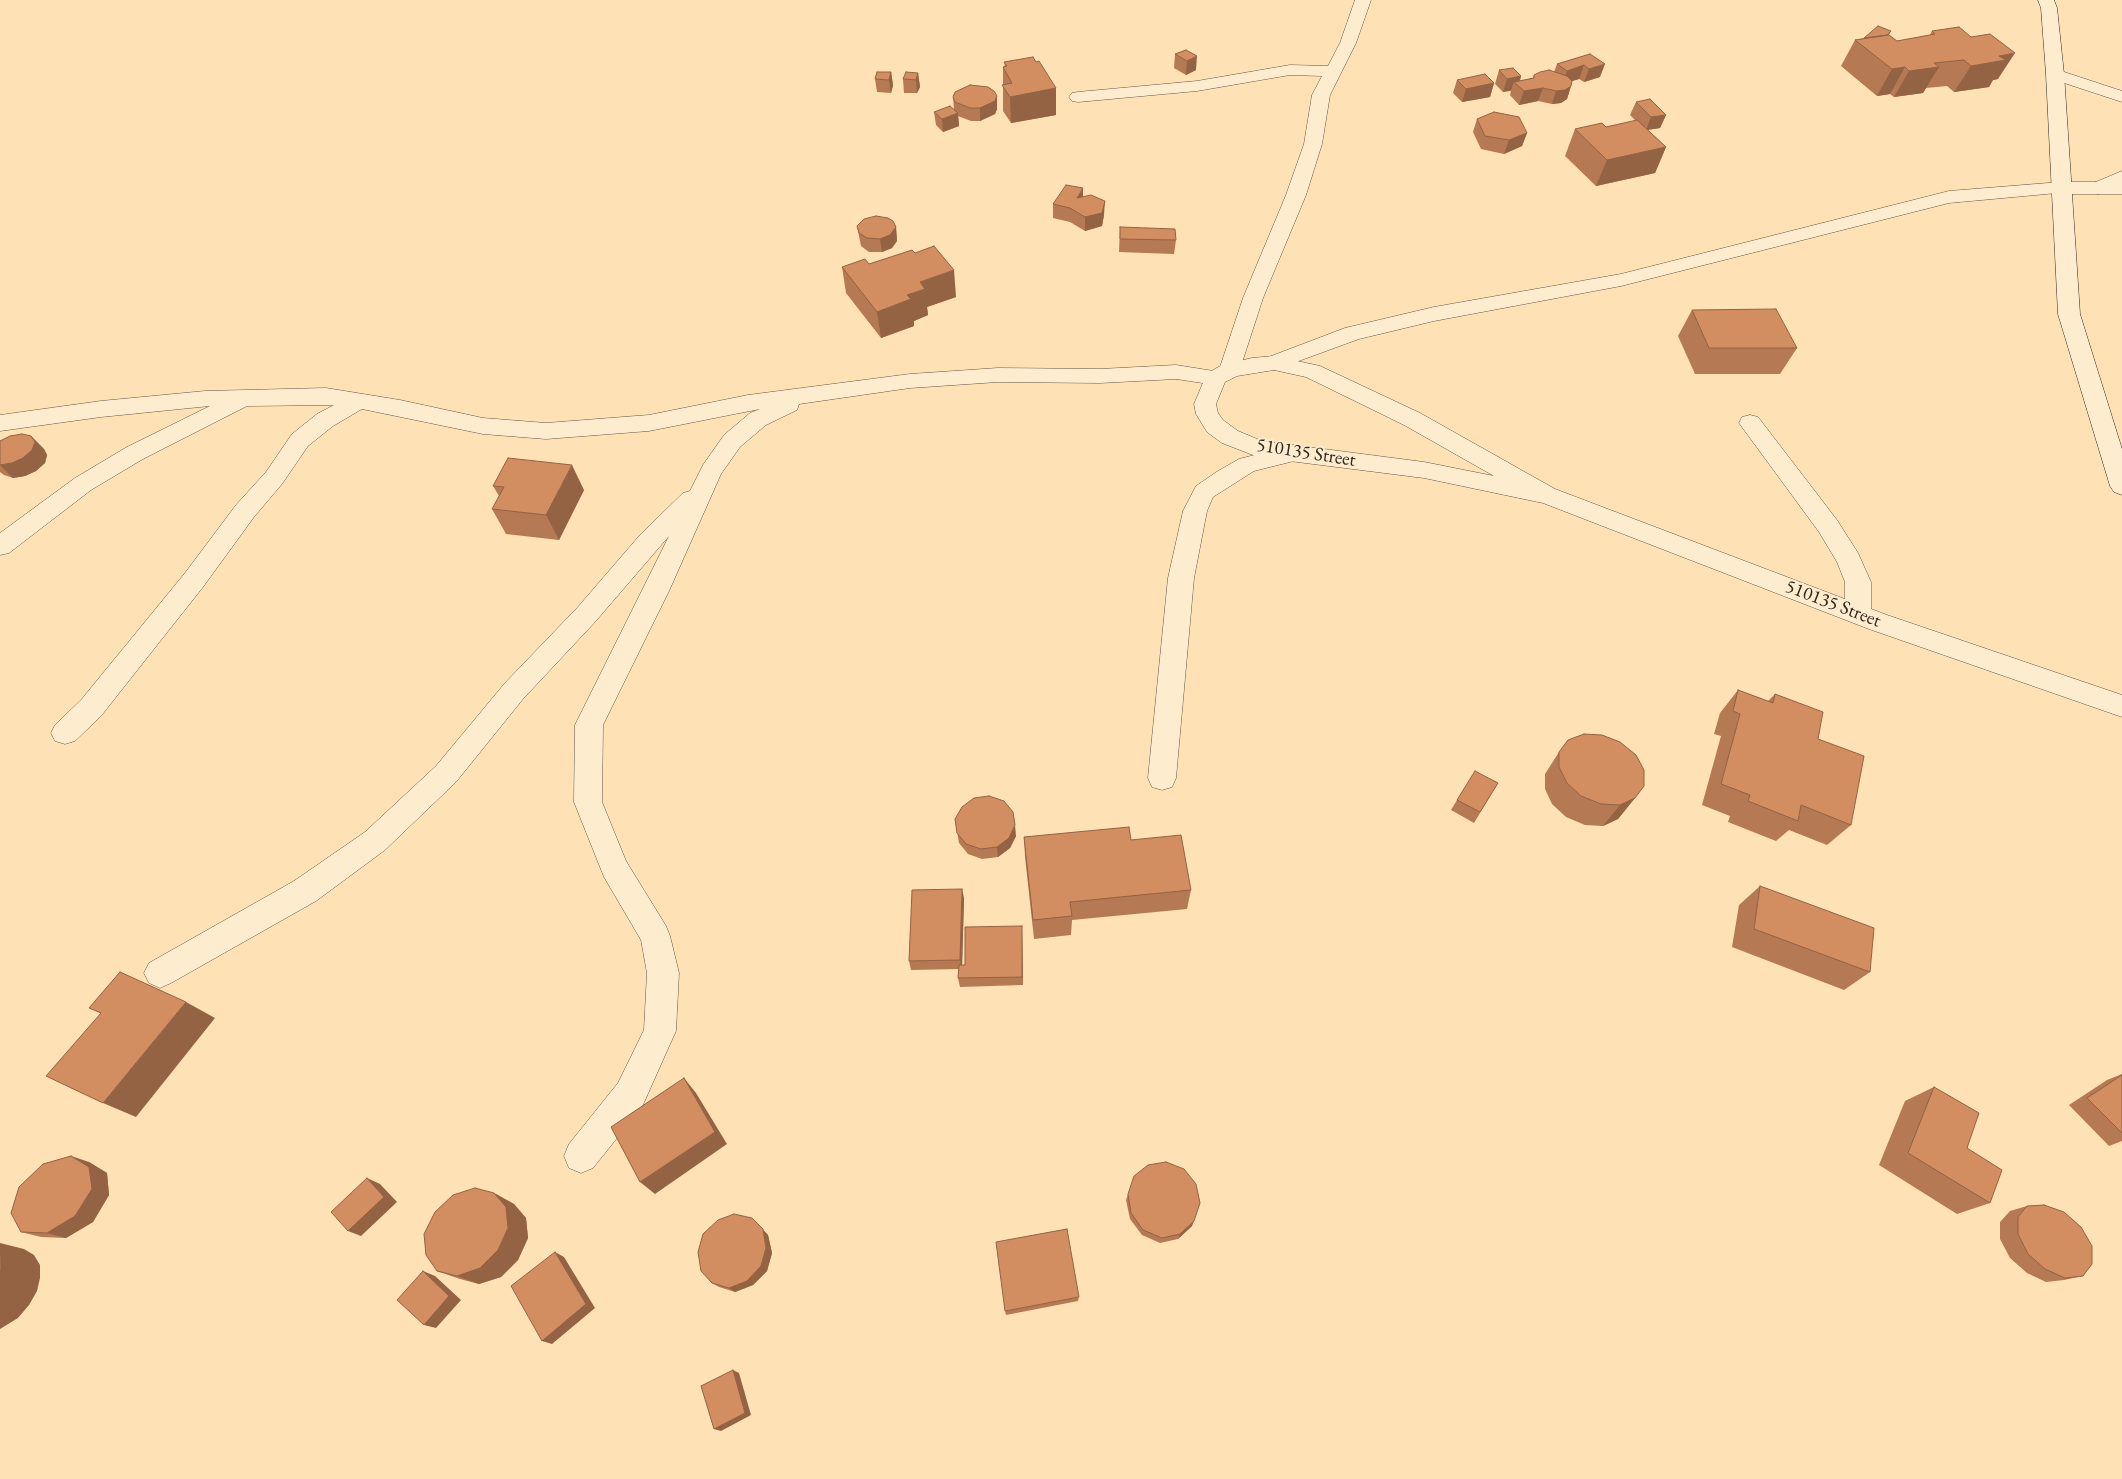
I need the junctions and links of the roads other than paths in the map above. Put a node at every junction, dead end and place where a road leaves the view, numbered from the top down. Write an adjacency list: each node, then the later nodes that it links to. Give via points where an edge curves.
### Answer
1 (1362, 0): 3 (street, via 1348,43)
2 (2046, 0): 4 (street)
3 (1333, 71): 5 (street, via 1290,70 1197,86); 12 (street, via 1321,95 1313,144 1296,194)
4 (2055, 74): 6 (street); 8 (street)
5 (1078, 97)
6 (2122, 97)
7 (2122, 177): 9 (street)
8 (2061, 188): 9 (street); 11 (street, via 1949,197 1621,280 1434,314 1354,333); 19 (street, via 2069,314)
9 (2098, 188): 10 (street)
10 (2122, 188)
11 (1274, 363): 12 (street, 510135 Street, via 1252,365); 21 (street, 510135 Street, via 1312,371 1403,415)
12 (1223, 374): 13 (street, via 998,375 910,381); 18 (street, 510135 Street, via 1205,404 1215,426 1230,437 1258,449)
13 (816, 394): 15 (street, via 748,403 649,423 546,431 483,426); 20 (street, via 758,419 732,441)
14 (245, 398): 15 (street, via 326,396); 16 (street, via 101,409); 22 (street, via 135,453 83,484)
15 (359, 401): 25 (street, via 325,420 300,440 188,588 91,708)
16 (0, 423)
17 (1750, 423): 23 (street, via 1850,560 1858,582)
18 (1294, 454): 21 (street, 510135 Street, via 1424,470); 26 (street, via 1247,465 1226,477 1204,492 1195,511 1181,578)
19 (2122, 486)
20 (703, 488): 27 (street, via 648,541 586,615 514,691 446,774 375,841 305,890); 28 (street, via 589,725 588,802 614,868 655,936 663,973 660,1031 630,1095)
21 (1547, 495): 23 (street, 510135 Street)
22 (0, 546)
23 (1858, 613): 24 (street, 510135 Street)
24 (2122, 706)
25 (65, 733)
26 (1162, 778)
27 (160, 973)
28 (582, 1156)

